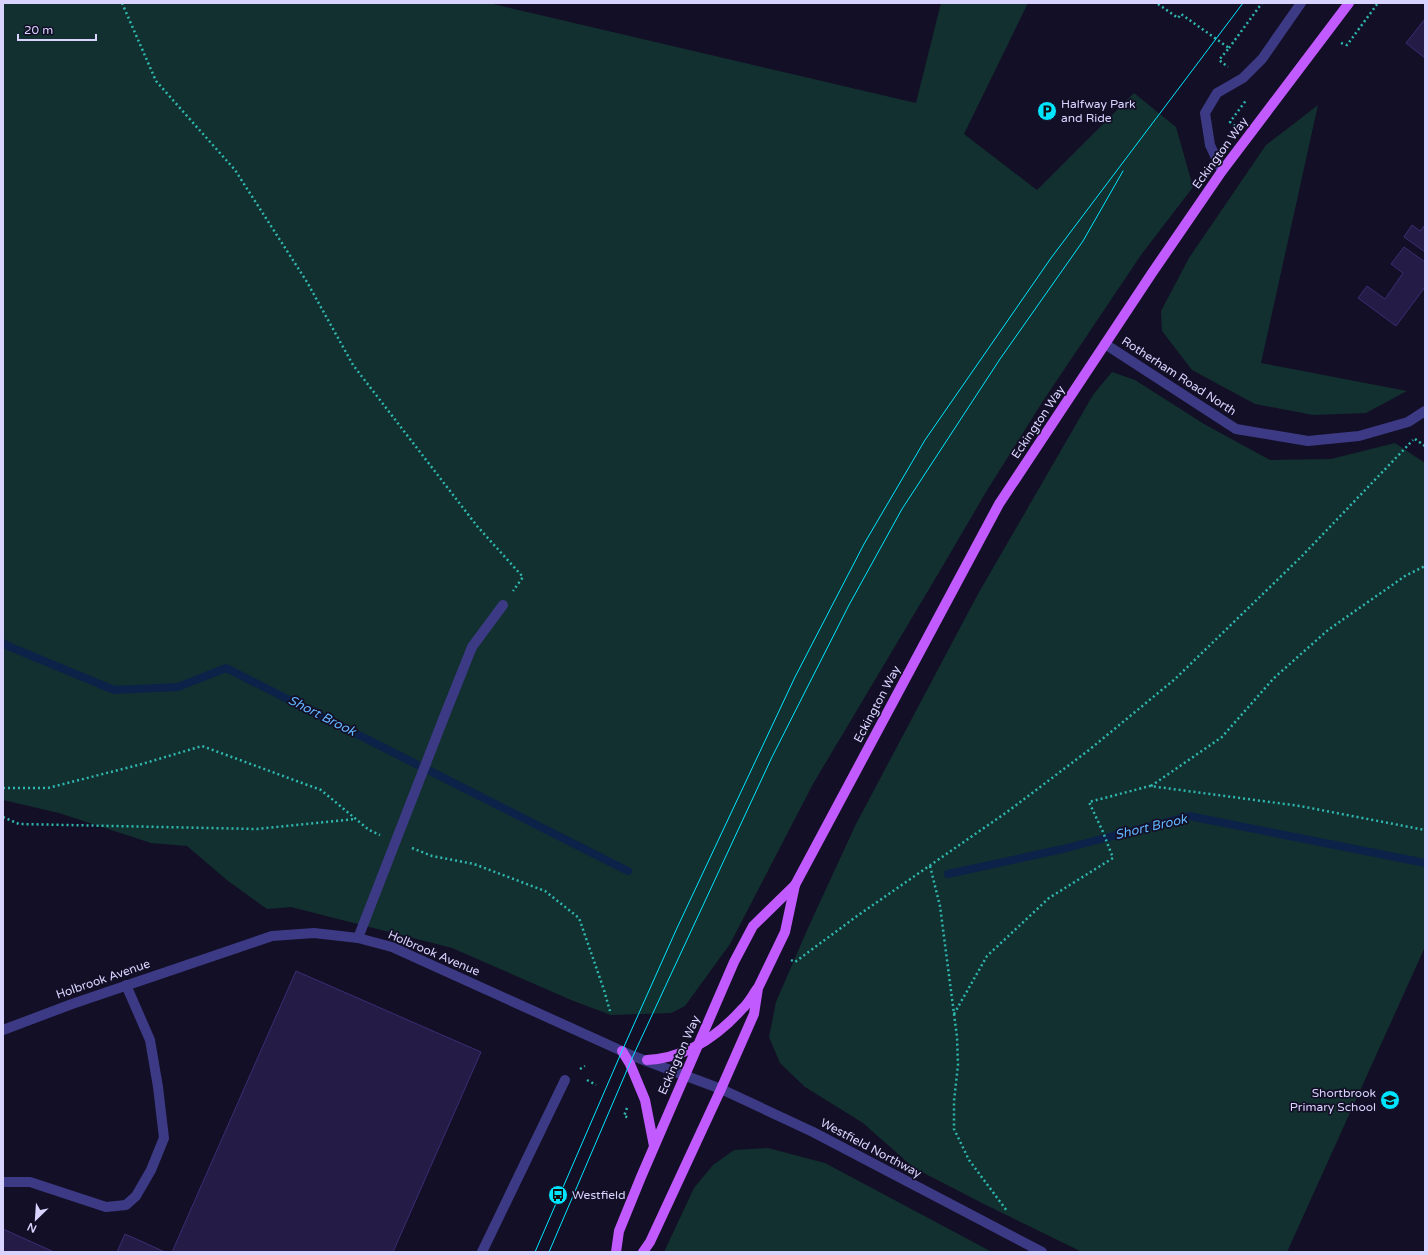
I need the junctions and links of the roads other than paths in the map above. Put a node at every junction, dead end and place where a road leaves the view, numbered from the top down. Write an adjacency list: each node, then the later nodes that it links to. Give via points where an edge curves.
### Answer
1 (1300, 3): 3 (street, via 1262,59 1243,78 1217,93 1205,113 1210,144)
2 (1349, 3): 3 (main road, Eckington Way)
3 (1222, 171): 4 (main road, Eckington Way)
4 (1105, 344): 5 (street, Rotherham Road North, via 1236,429 1308,441 1360,436 1408,422); 7 (main road, Eckington Way, via 999,504)
5 (1425, 411)
6 (503, 605): 8 (street, via 472,647)
7 (795, 885): 10 (main road, Eckington Way, via 785,932); 12 (main road, Eckington Way, via 753,926 734,962)
8 (358, 938): 9 (street, Holbrook Avenue, via 314,933 272,936); 13 (street, Holbrook Avenue, via 392,947)
9 (126, 985): 11 (street, Holbrook Avenue); 19 (street, via 150,1040 164,1138 151,1170 136,1196 126,1205 106,1207 30,1182)
10 (758, 988): 12 (main road, via 742,1009); 17 (main road, Eckington Way, via 754,1014)
11 (3, 1030)
12 (698, 1046): 14 (main road, via 674,1056); 15 (main road, Eckington Way)
13 (622, 1051): 14 (street, Holbrook Avenue); 18 (main road, via 645,1100)
14 (647, 1060): 15 (street, Holbrook Avenue)
15 (685, 1075): 17 (street, Westfield Northway); 18 (main road, Eckington Way)
16 (565, 1080): 20 (street)
17 (721, 1089): 22 (main road, Eckington Way, via 650,1242); 23 (street, Westfield Northway, via 813,1132)
18 (654, 1146): 21 (main road, Eckington Way, via 619,1231)
19 (3, 1182)
20 (482, 1252)
21 (616, 1252)
22 (642, 1252)
23 (1042, 1252)

